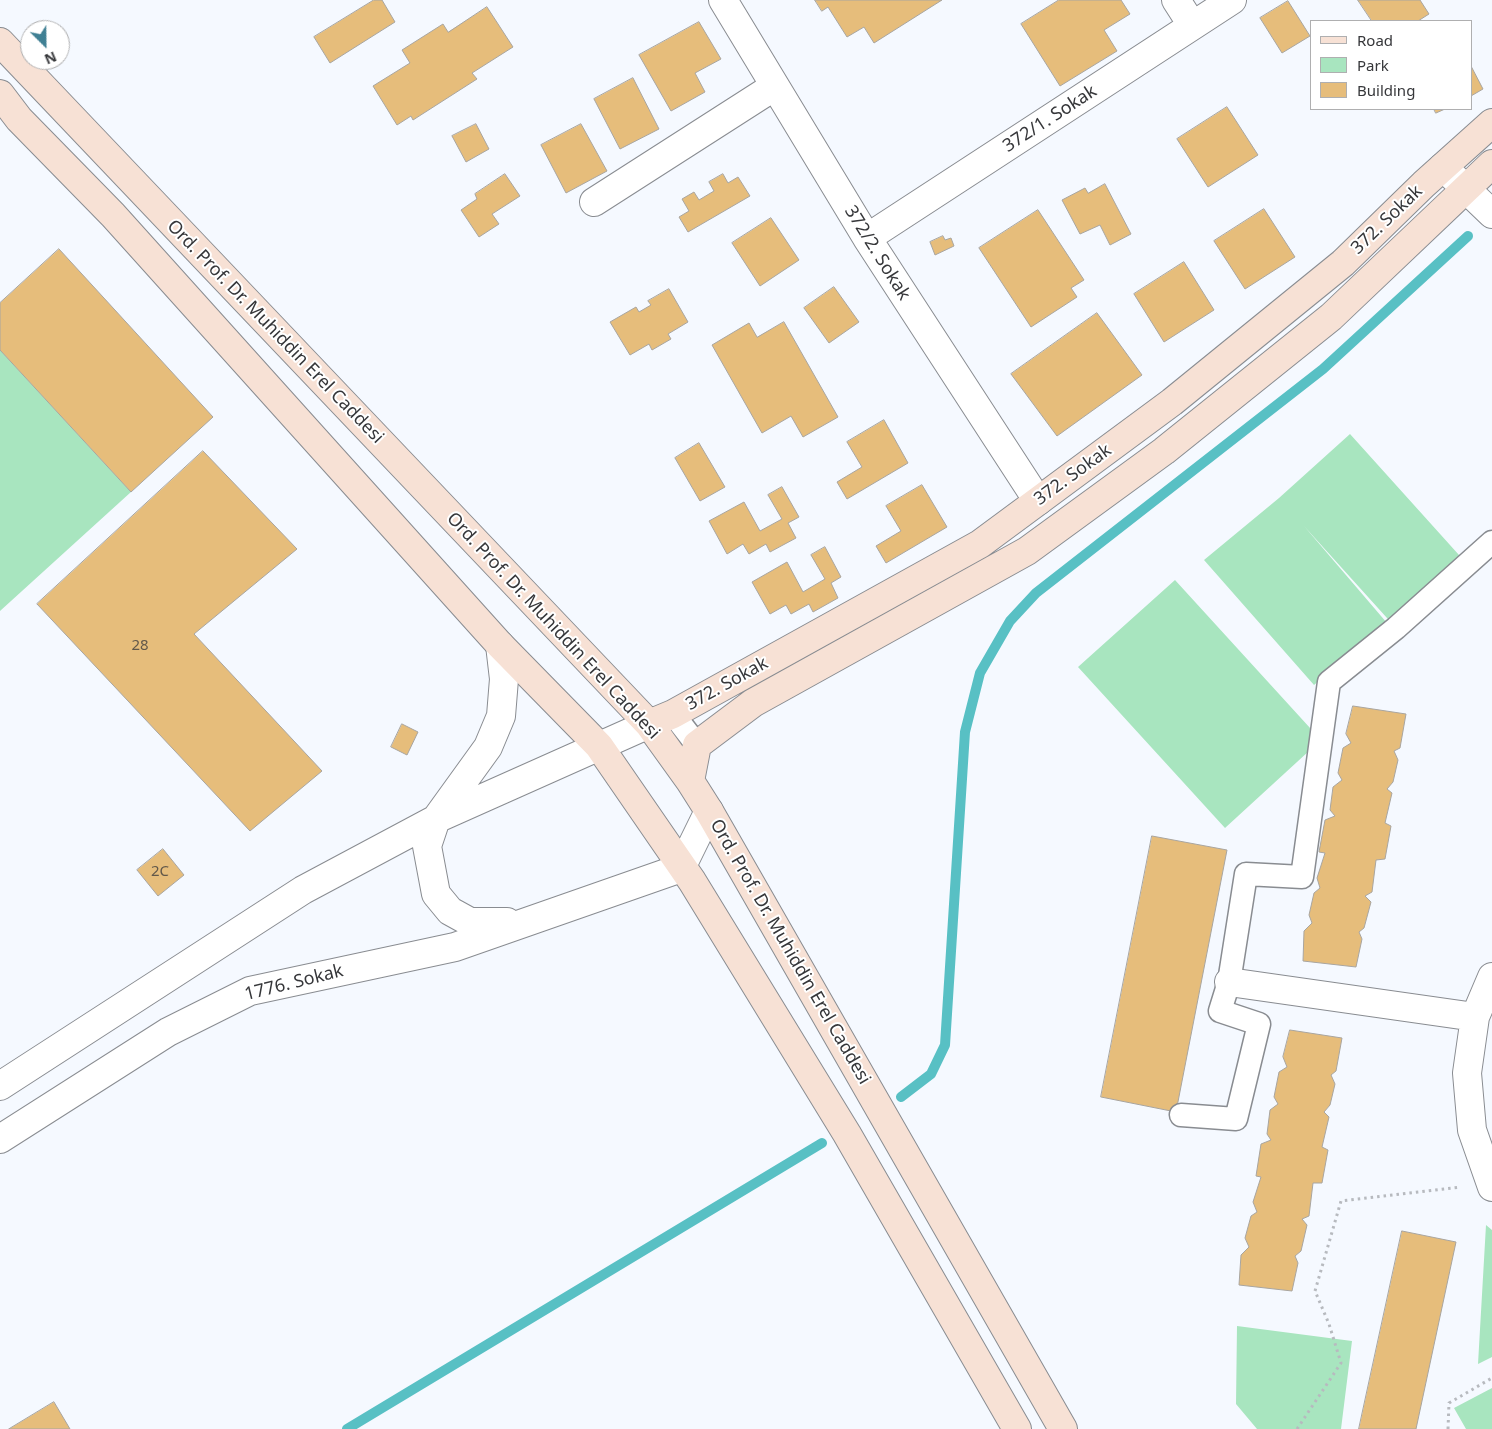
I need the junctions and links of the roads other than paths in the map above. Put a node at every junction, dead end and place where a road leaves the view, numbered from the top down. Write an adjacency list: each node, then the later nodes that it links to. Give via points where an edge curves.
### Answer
1 (723, 0): 6 (street, 372/2. Sokak)
2 (1176, 0): 4 (street)
3 (1232, 0): 4 (street, 372/1. Sokak)
4 (1192, 26): 14 (street, 372/1. Sokak)
5 (0, 42): 18 (main road, Ord. Prof. Dr. Muhiddin Erel Caddesi)
6 (775, 86): 12 (street); 14 (street, 372/2. Sokak)
7 (0, 94): 17 (main road, Ord. Prof. Dr. Muhiddin Erel Caddesi, via 19,119 113,215)
8 (1492, 123): 10 (main road, 372. Sokak)
9 (1492, 164): 11 (main road, 372. Sokak)
10 (1443, 167): 11 (street); 15 (main road, 372. Sokak, via 1343,263 1172,402)
11 (1464, 189): 13 (street); 19 (main road, 372. Sokak, via 1332,317 1164,451 1034,546 753,703)
12 (594, 202)
13 (1492, 214)
14 (867, 238): 15 (street, 372/2. Sokak)
15 (1038, 501): 18 (main road, 372. Sokak, via 980,544)
16 (1492, 542): 27 (street, via 1330,682 1302,877 1246,874)
17 (500, 645): 20 (main road, Ord. Prof. Dr. Muhiddin Erel Caddesi); 23 (street, 1776. Sokak, via 504,679 502,716 488,747)
18 (661, 719): 19 (street); 20 (street, 372. Sokak); 21 (main road, Ord. Prof. Dr. Muhiddin Erel Caddesi)
19 (697, 745): 21 (main road)
20 (599, 746): 23 (street, 1776. Sokak); 24 (main road, Ord. Prof. Dr. Muhiddin Erel Caddesi)
21 (690, 780): 22 (main road, Ord. Prof. Dr. Muhiddin Erel Caddesi)
22 (709, 811): 24 (street); 34 (main road, Ord. Prof. Dr. Muhiddin Erel Caddesi)
23 (436, 819): 25 (street, 1776. Sokak, via 428,846 431,873 436,894 450,911 470,922); 29 (street, 1776. Sokak, via 303,890)
24 (681, 868): 25 (street, 1776. Sokak); 33 (main road, Ord. Prof. Dr. Muhiddin Erel Caddesi, via 847,1134)
25 (532, 922): 31 (street, 1776. Sokak, via 455,947 250,991 168,1032)
26 (1492, 977): 28 (street)
27 (1229, 982): 28 (street); 30 (street, via 1220,1011 1259,1024 1236,1118)
28 (1475, 1017): 32 (street, via 1467,1073 1471,1120)
29 (0, 1086)
30 (1180, 1114)
31 (0, 1139)
32 (1491, 1185)
33 (1017, 1429)
34 (1063, 1429)

